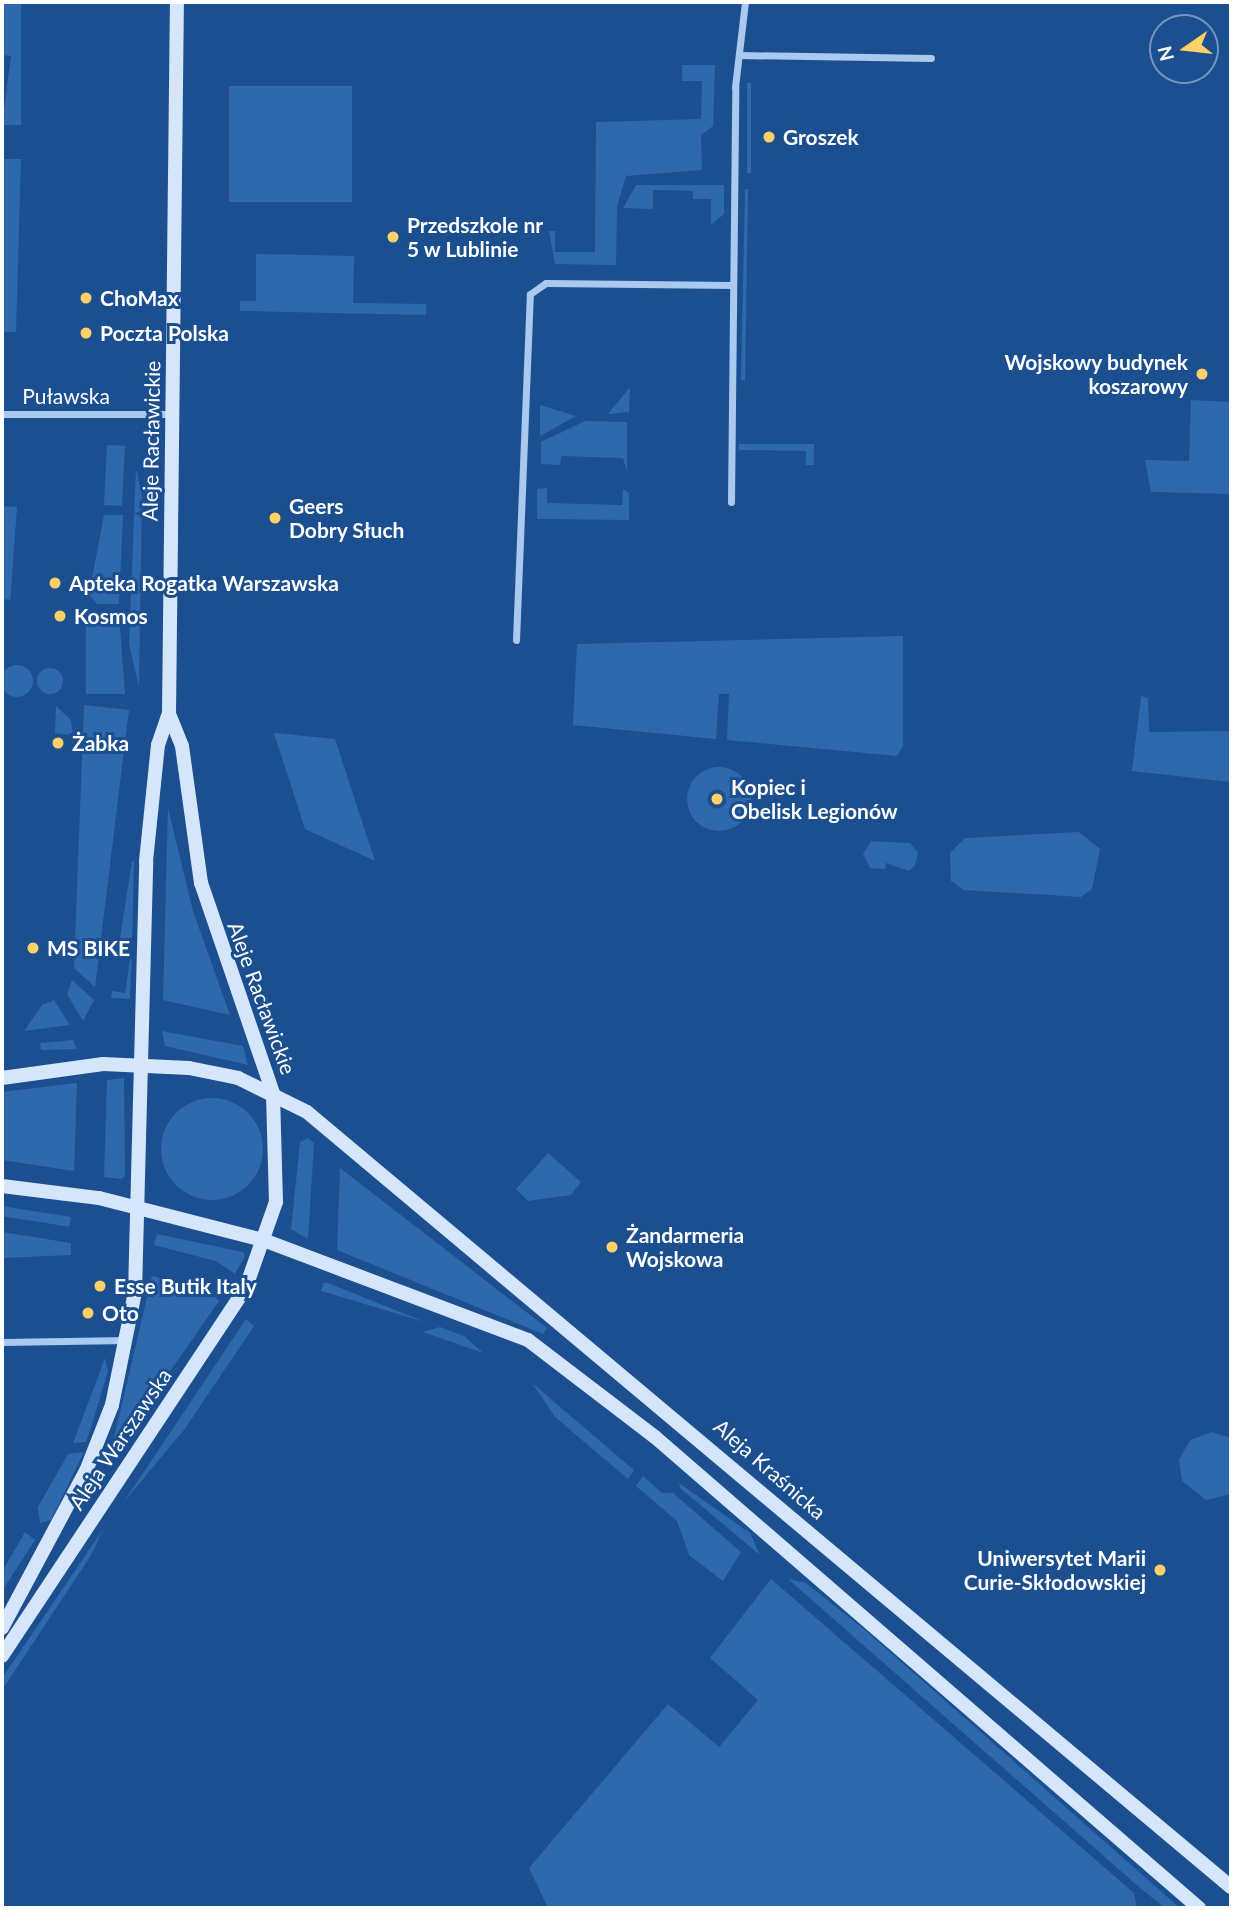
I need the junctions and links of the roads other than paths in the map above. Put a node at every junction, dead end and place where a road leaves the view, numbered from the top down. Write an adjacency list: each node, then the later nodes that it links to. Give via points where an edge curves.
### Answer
1 (177, 2): 7 (main road, Aleje Racławickie)
2 (745, 2): 3 (street)
3 (739, 55): 4 (street); 5 (street)
4 (931, 58)
5 (733, 285): 8 (street); 9 (street, via 546,283 530,295)
6 (2, 414): 7 (street, Puławska)
7 (173, 414): 10 (main road, Aleje Racławickie)
8 (731, 502)
9 (516, 640)
10 (169, 713): 11 (main road, Aleje Racławickie, via 158,745 146,861); 13 (main road, Aleje Racławickie, via 182,746 199,874)
11 (140, 1066): 12 (main road, Aleja Kraśnicka); 13 (main road, Aleja Kraśnicka, via 222,1073); 15 (main road, Aleje Racławickie)
12 (2, 1078)
13 (274, 1093): 16 (main road, Aleje Racławickie, via 279,1167); 21 (main road, Aleja Kraśnicka, via 326,1126 705,1440)
14 (2, 1186): 15 (main road)
15 (139, 1207): 16 (main road); 17 (main road, Aleja Warszawska)
16 (266, 1241): 20 (main road, Aleja Warszawska, via 246,1287); 22 (main road, via 477,1317 569,1366)
17 (128, 1340): 18 (street); 19 (main road, Aleja Warszawska, via 86,1471)
18 (2, 1342)
19 (2, 1628)
20 (2, 1656)
21 (1231, 1887)
22 (1199, 1908)

